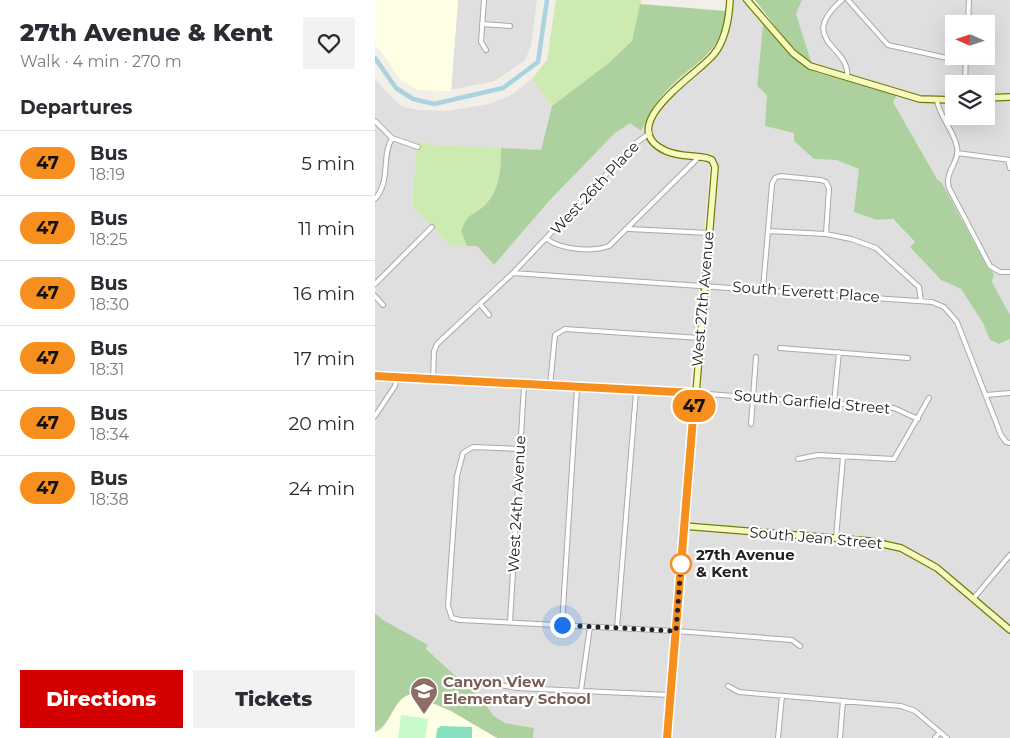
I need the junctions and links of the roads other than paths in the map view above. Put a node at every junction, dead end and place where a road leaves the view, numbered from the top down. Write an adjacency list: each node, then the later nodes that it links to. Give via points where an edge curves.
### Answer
1 (484, 0): 8 (street)
2 (730, 0): 18 (street, West 26th Place, via 728,20 719,46 705,64 664,98 652,119)
3 (747, 0): 12 (street, via 797,57 817,69)
4 (843, 0): 12 (street, via 827,15 824,31 828,42 847,67)
5 (849, 0): 11 (street, via 888,45)
6 (969, 0): 7 (street)
7 (968, 15)
8 (482, 24): 9 (street); 10 (street, via 481,42)
9 (510, 26)
10 (485, 50)
11 (945, 58)
12 (847, 77): 15 (street, via 910,97)
13 (1010, 97): 14 (street)
14 (995, 98)
15 (937, 101): 16 (street); 21 (street, via 957,146)
16 (945, 101)
17 (375, 121): 19 (street)
18 (650, 134): 22 (street, via 655,143 667,152); 31 (street, West 26th Place, via 636,143)
19 (392, 138): 20 (street); 25 (street, via 386,150 384,184)
20 (418, 147)
21 (957, 153): 23 (street); 32 (street, via 948,175 949,188 985,259 996,270)
22 (700, 156): 27 (street); 29 (street, West 27th Avenue, via 712,160 715,170)
23 (1009, 160): 24 (street)
24 (1010, 168)
25 (375, 199)
26 (432, 227): 34 (street)
27 (629, 229): 29 (street); 31 (street, via 605,247 564,247)
28 (768, 231): 30 (street); 30 (street, via 772,184 780,176 826,182 829,188); 36 (street)
29 (709, 233): 35 (street, West 27th Avenue)
30 (826, 234): 38 (street, via 876,248 919,287)
31 (547, 238): 33 (street, West 26th Place)
32 (1010, 272)
33 (513, 273): 35 (street, South Everett Place); 39 (street, West 26th Place)
34 (375, 284)
35 (704, 285): 36 (street, South Everett Place); 42 (street, West 27th Avenue)
36 (763, 289): 38 (street, South Everett Place)
37 (375, 296): 40 (street)
38 (921, 301): 56 (street, South Everett Place, via 939,304 954,318)
39 (480, 304): 41 (street); 49 (street, West 26th Place, via 437,344)
40 (383, 305)
41 (489, 315)
42 (700, 338): 51 (street, via 558,332 554,340); 54 (street, West 27th Avenue)
43 (780, 348): 44 (street)
44 (839, 352): 46 (street); 59 (street)
45 (756, 357): 57 (street)
46 (908, 358)
47 (375, 376): 48 (street, South Garfield Street)
48 (397, 378): 49 (street, South Garfield Street); 60 (street)
49 (433, 380): 50 (street, South Garfield Street)
50 (524, 385): 51 (street, South Garfield Street); 64 (street, West 24th Avenue)
51 (550, 387): 52 (street, South Garfield Street)
52 (577, 388): 53 (street, South Garfield Street); 72 (street)
53 (637, 392): 54 (street, South Garfield Street); 74 (street)
54 (695, 393): 57 (street, South Garfield Street); 67 (street, West 27th Avenue)
55 (1010, 393): 56 (street)
56 (986, 395): 63 (street, South Everett Place, via 1001,435)
57 (753, 396): 59 (street, South Garfield Street); 62 (street)
58 (929, 398): 61 (street)
59 (834, 403): 61 (street, South Garfield Street, via 894,408)
60 (375, 416)
61 (918, 419): 65 (street, via 894,459)
62 (751, 424)
63 (1010, 443)
64 (520, 449): 71 (street, West 24th Avenue); 71 (street, via 473,447 463,453 457,476 448,606 450,615 460,620)
65 (843, 457): 66 (street, via 818,455); 68 (street)
66 (798, 459)
67 (684, 526): 68 (street, South Jean Street); 76 (street, West 27th Avenue)
68 (836, 538): 70 (street, South Jean Street, via 884,543 909,550)
69 (1010, 555): 70 (street)
70 (973, 598): 75 (street, South Jean Street)
71 (510, 623): 72 (street)
72 (562, 625): 73 (street)
73 (589, 626): 74 (street); 80 (street)
74 (617, 628): 76 (street)
75 (1010, 630)
76 (676, 631): 77 (street, via 792,640); 81 (street, West 27th Avenue)
77 (799, 646)
78 (488, 683): 80 (street, via 517,688)
79 (728, 686): 82 (street, via 739,692)
80 (581, 690): 81 (street)
81 (670, 695): 85 (street, West 27th Avenue)
82 (782, 696): 83 (street); 86 (street)
83 (843, 701): 84 (street, via 909,708); 87 (street)
84 (940, 732): 88 (street); 89 (street)
85 (667, 738)
86 (779, 738)
87 (840, 738)
88 (935, 738)
89 (947, 738)

